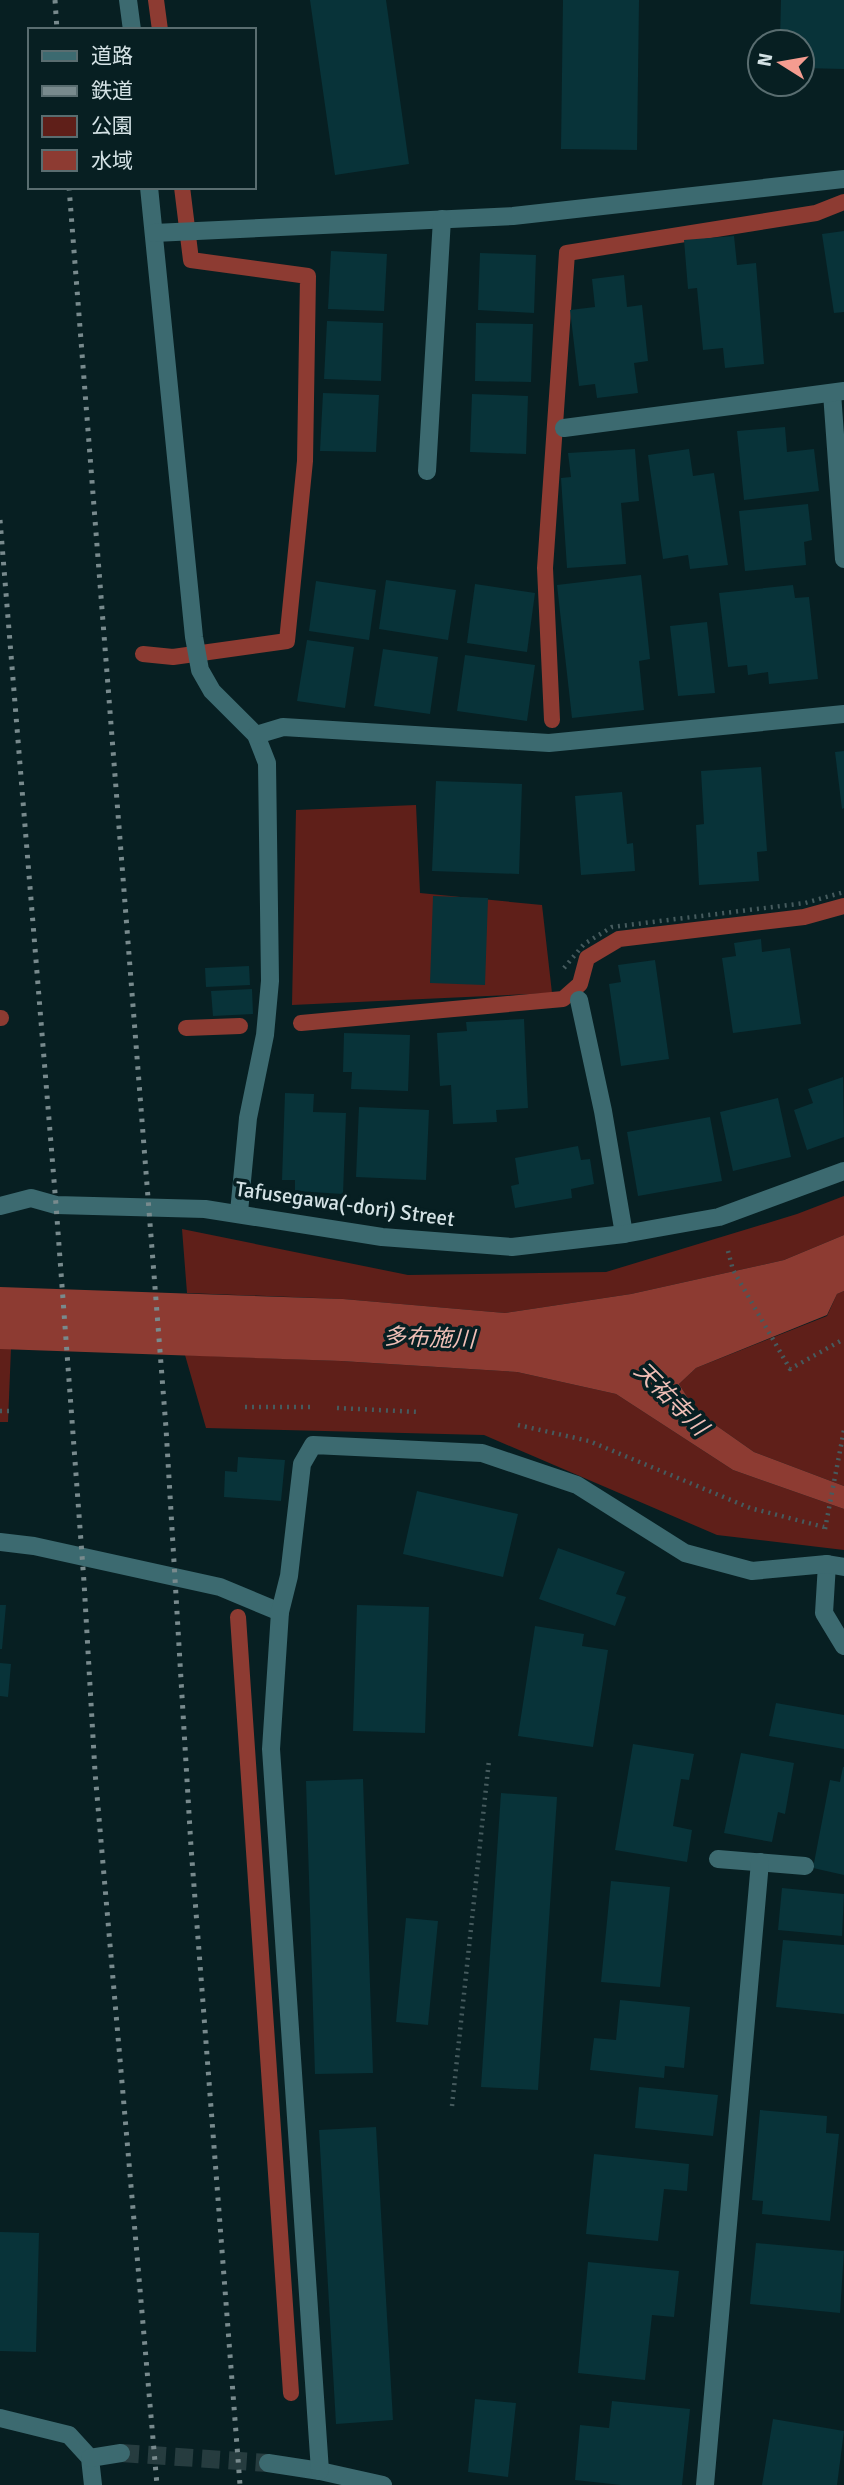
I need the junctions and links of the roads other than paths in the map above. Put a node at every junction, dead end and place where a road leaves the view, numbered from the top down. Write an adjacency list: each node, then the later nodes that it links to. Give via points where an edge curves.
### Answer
1 (128, 0): 2 (street)
2 (132, 28)
3 (844, 179): 5 (street, via 513,216)
4 (150, 189): 6 (street)
5 (442, 219): 6 (street); 9 (street)
6 (163, 233): 12 (street, via 200,670 212,691)
7 (838, 392): 8 (street); 10 (street)
8 (564, 428)
9 (427, 471)
10 (844, 559)
11 (844, 714): 12 (street, via 549,743 283,727)
12 (256, 735): 16 (street, via 267,763 270,981 265,1035 248,1118)
13 (579, 1000): 17 (street)
14 (844, 1171): 17 (street, Tafusegawa(-dori) Street, via 719,1217)
15 (0, 1206): 16 (street, Tafusegawa(-dori) Street, via 31,1198 56,1205)
16 (239, 1212): 17 (street, Tafusegawa(-dori) Street, via 382,1237 512,1247)
17 (624, 1234)
18 (0, 1542): 20 (street, via 220,1587)
19 (836, 1566): 20 (street, via 752,1570 685,1553 578,1485 482,1453 313,1445 302,1464 289,1576); 21 (street, via 824,1613)
20 (280, 1612): 29 (street, via 271,1749)
21 (844, 1646)
22 (718, 1859): 23 (street)
23 (760, 1862): 24 (street); 32 (street)
24 (805, 1866)
25 (0, 2418): 27 (street, via 69,2435)
26 (121, 2453): 27 (street)
27 (90, 2458): 30 (street)
28 (268, 2463): 29 (street)
29 (320, 2471): 31 (street)
30 (93, 2485)
31 (383, 2485)
32 (705, 2485)

